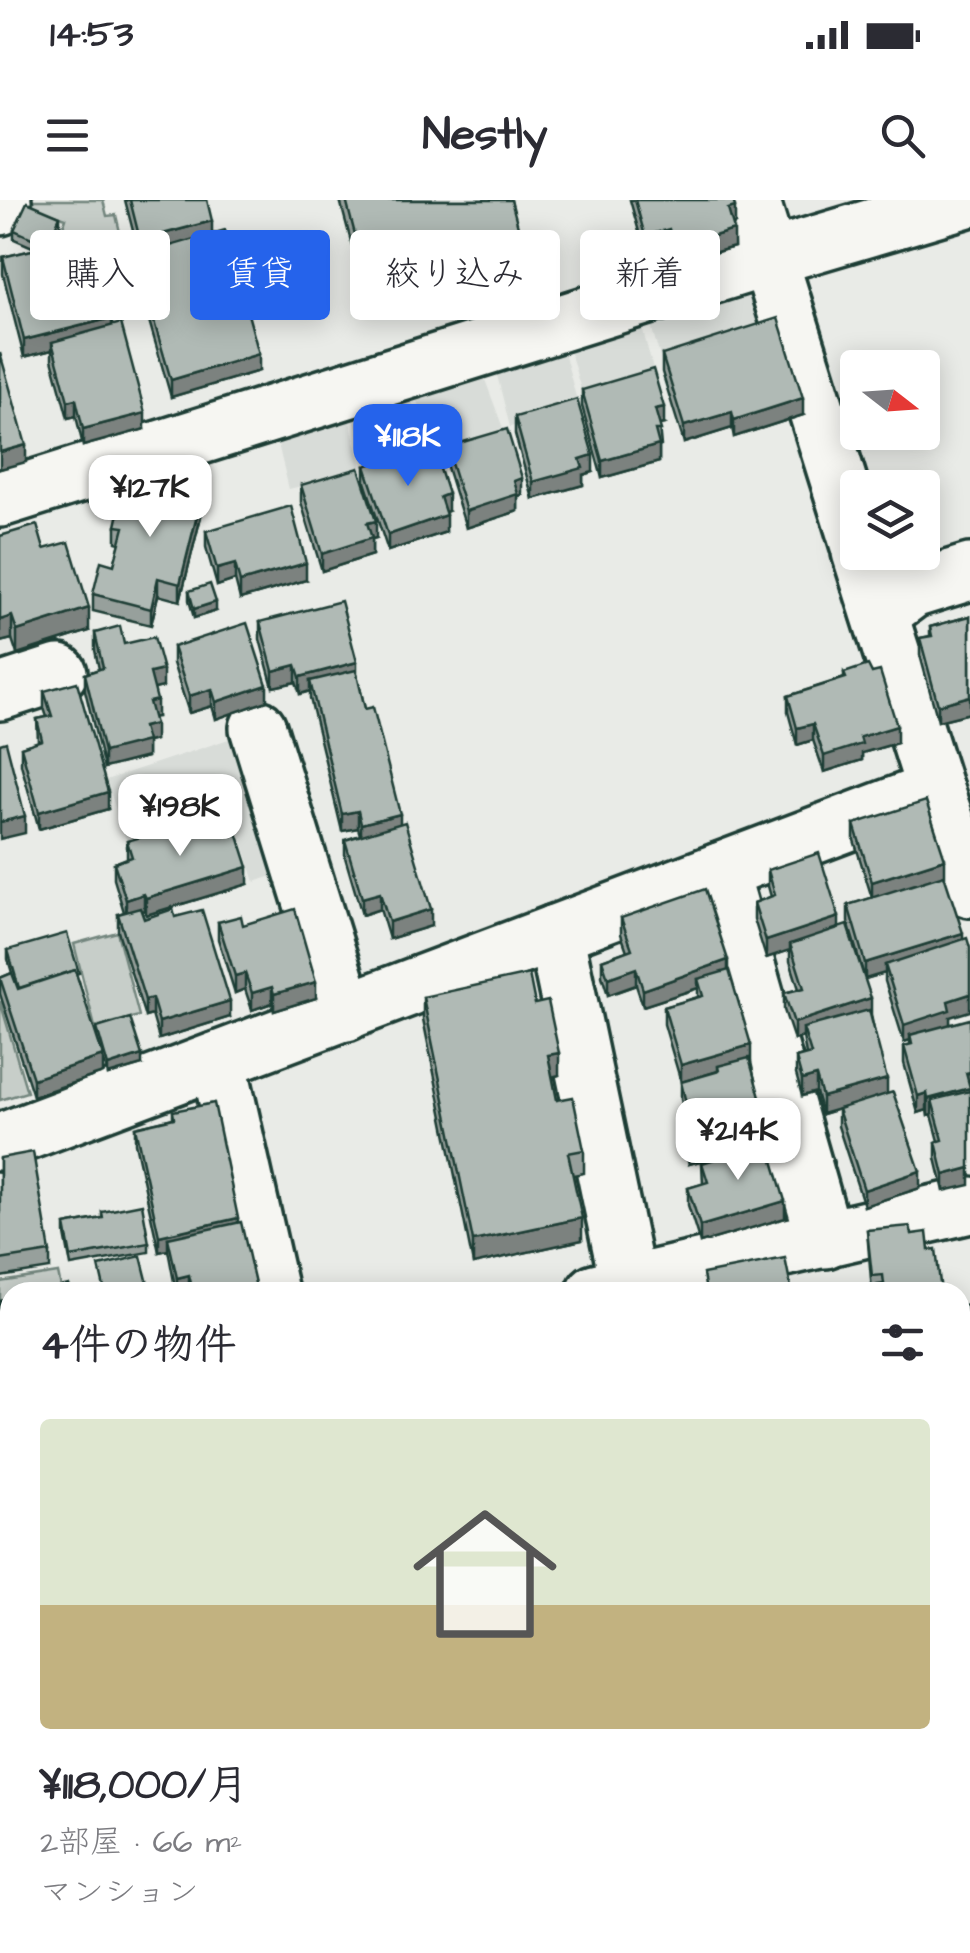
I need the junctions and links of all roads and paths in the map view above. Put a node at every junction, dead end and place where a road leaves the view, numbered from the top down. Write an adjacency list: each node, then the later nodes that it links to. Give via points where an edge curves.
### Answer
1 (751, 200): 3 (street)
2 (964, 200): 3 (street)
3 (768, 258): 4 (street); 5 (street)
4 (840, 487)
5 (0, 499)
6 (866, 570): 8 (street)
7 (970, 572): 8 (street, via 912,590)
8 (880, 614): 12 (street)
9 (59, 673): 10 (street)
10 (0, 692)
11 (258, 728): 16 (street)
12 (934, 790): 13 (street); 14 (street)
13 (720, 871): 15 (street); 20 (street)
14 (970, 889)
15 (556, 934): 16 (street); 22 (street)
16 (346, 1012): 17 (street)
17 (218, 1060): 18 (street); 21 (street)
18 (0, 1142)
19 (970, 1205): 20 (street)
20 (825, 1240): 23 (street)
21 (268, 1282)
22 (617, 1282)
23 (651, 1282)

